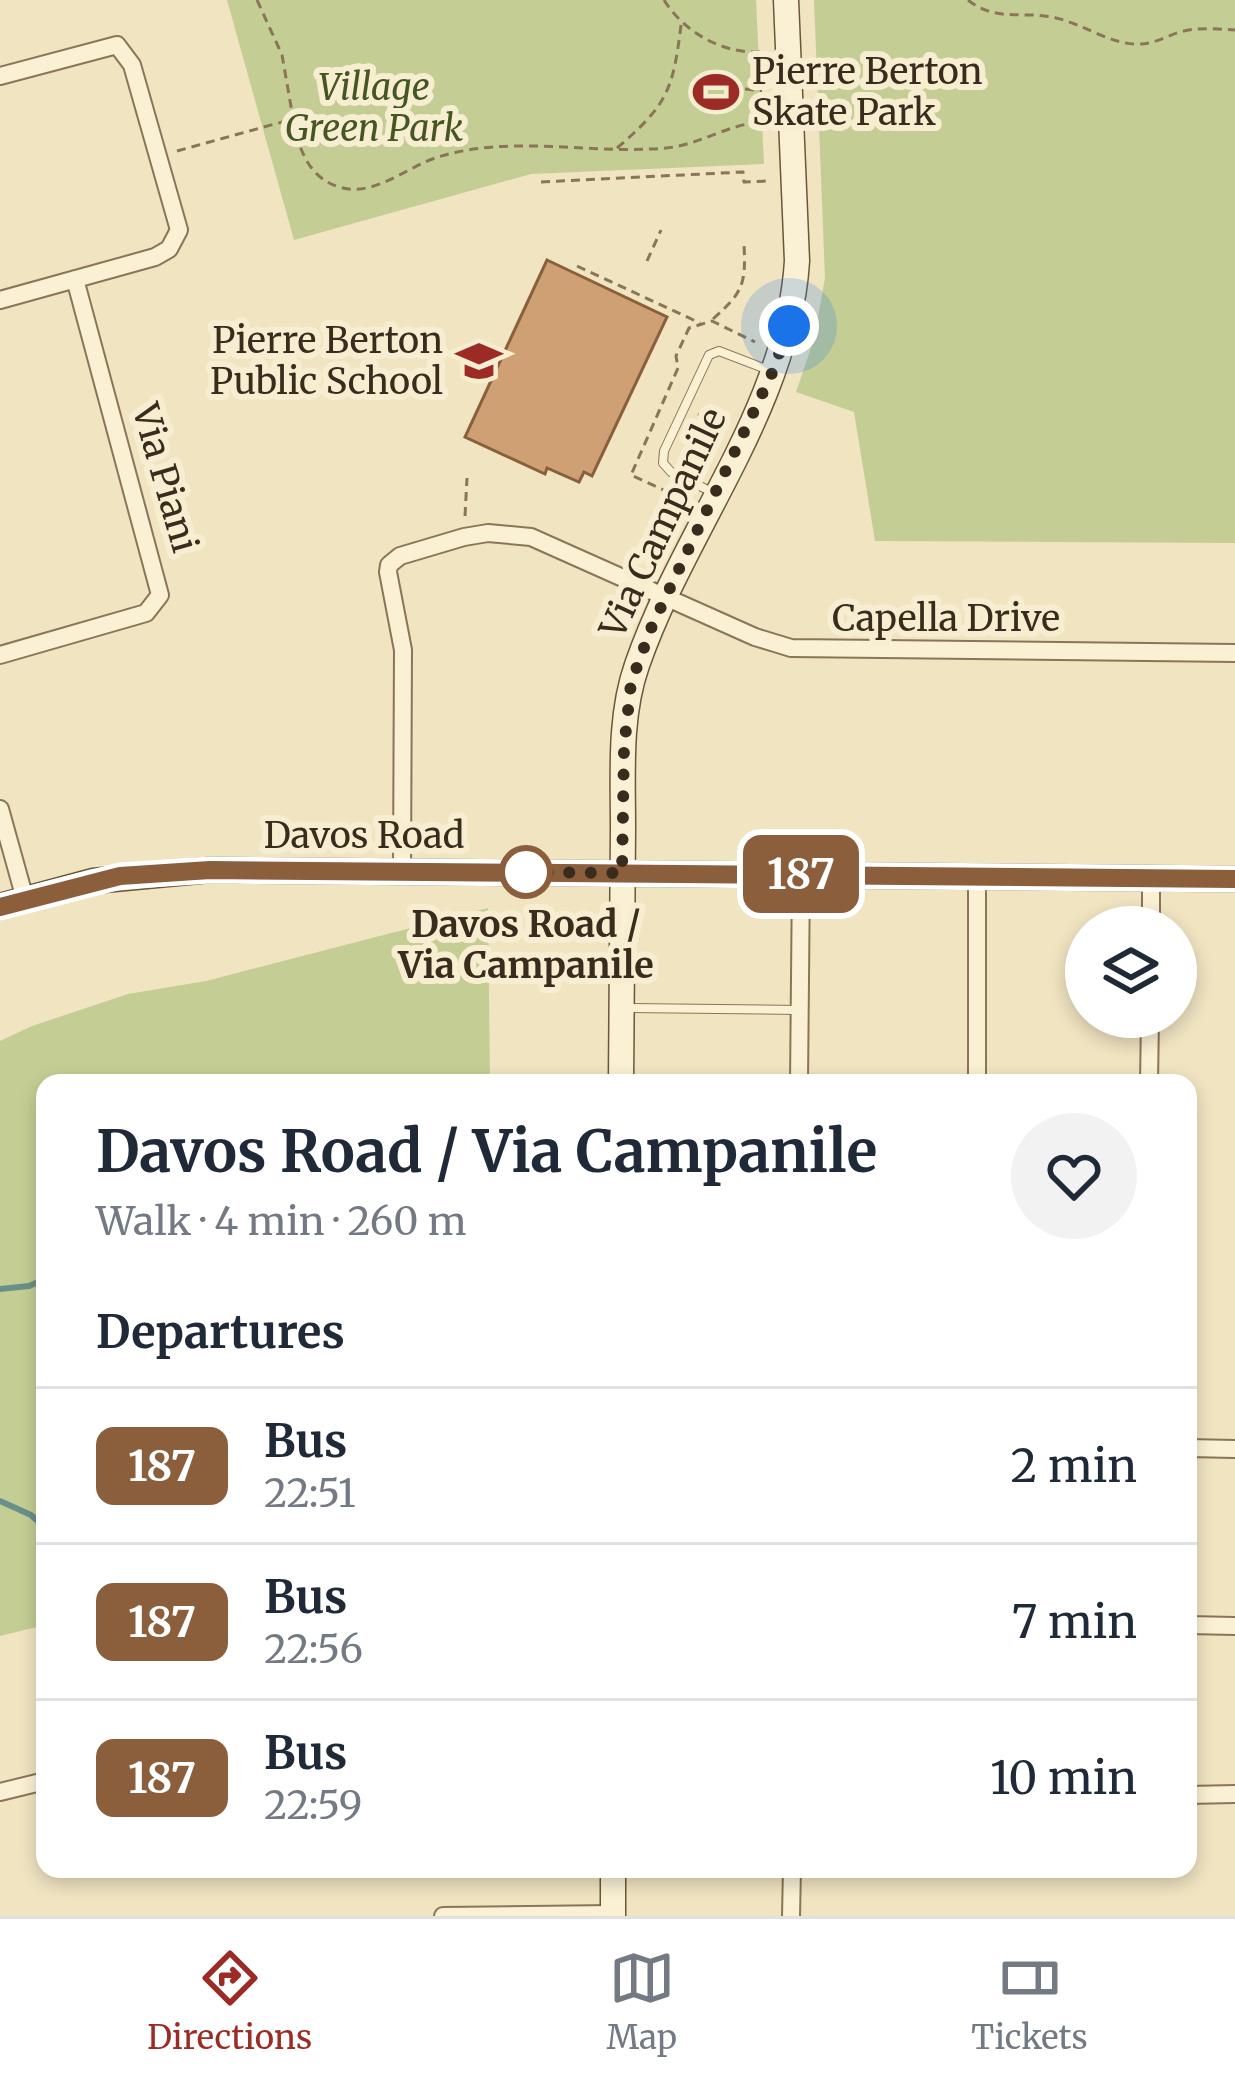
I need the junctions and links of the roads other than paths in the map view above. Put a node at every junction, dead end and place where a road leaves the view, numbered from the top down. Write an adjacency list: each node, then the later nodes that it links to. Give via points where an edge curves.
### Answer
1 (786, 0): 5 (street, Via Campanile, via 797,261 789,326)
2 (0, 76): 3 (street, via 105,46 117,45 132,64 178,230 170,249 155,257)
3 (75, 279): 4 (street); 9 (street, Via Piani, via 160,595 146,613)
4 (0, 300)
5 (772, 373): 6 (street, Via Campanile); 6 (lane, via 719,351 710,355 664,451 671,472)
6 (716, 494): 7 (street, Via Campanile)
7 (667, 596): 8 (street, Capella Drive, via 755,637 812,650); 11 (street, Capella Drive, via 516,534 464,537 394,559 388,580 403,650); 12 (street, Via Campanile, via 627,706)
8 (1235, 653)
9 (0, 655)
10 (0, 809): 17 (street)
11 (402, 871): 12 (street, Davos Road); 17 (street, Davos Road, via 145,873)
12 (622, 873): 13 (street, Davos Road); 20 (street, Via Campanile)
13 (800, 874): 14 (street, Davos Road); 21 (street)
14 (977, 876): 15 (street, Davos Road); 25 (street)
15 (1151, 878): 16 (street, Davos Road); 18 (street)
16 (1235, 879)
17 (26, 899): 19 (street, Davos Road)
18 (1151, 906)
19 (0, 907)
20 (621, 1008): 21 (lane); 23 (street, Via Campanile)
21 (800, 1010): 24 (street)
22 (1150, 1038): 26 (street)
23 (621, 1074)
24 (799, 1074)
25 (977, 1074)
26 (1149, 1074)
27 (1197, 1448): 28 (street)
28 (1235, 1449)
29 (1197, 1625): 30 (street)
30 (1235, 1626)
31 (36, 1783): 32 (street)
32 (0, 1792)
33 (1235, 1794): 34 (street)
34 (1197, 1795)
35 (613, 1878): 37 (street)
36 (792, 1878): 39 (street)
37 (613, 1915): 38 (street)
38 (443, 1916)
39 (791, 1916)

